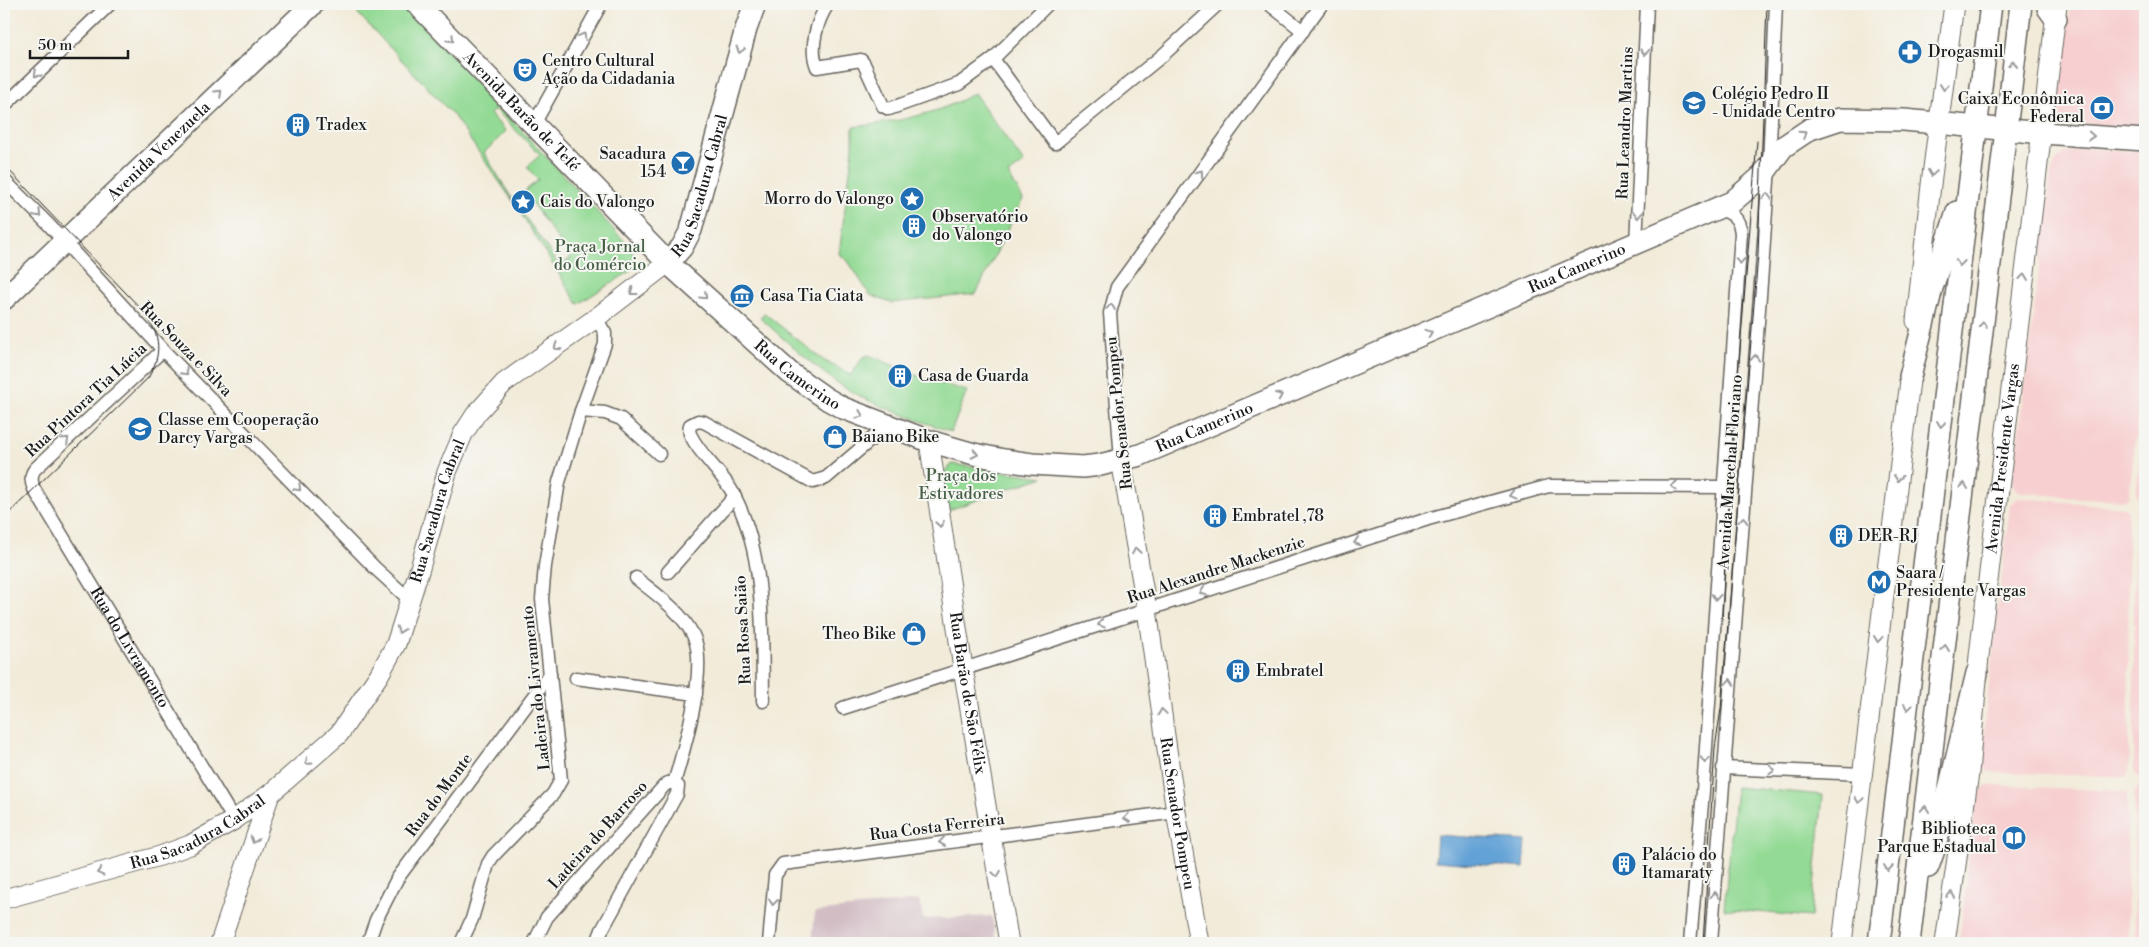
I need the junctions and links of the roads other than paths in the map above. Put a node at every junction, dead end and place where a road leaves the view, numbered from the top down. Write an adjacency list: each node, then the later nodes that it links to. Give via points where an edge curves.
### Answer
1 (110, 4): 19 (street, one-way to 19)
2 (312, 4): 30 (main road, Avenida Venezuela, one-way to 2)
3 (417, 4): 20 (main road, Avenida Barão de Tefé, one-way to 20)
4 (601, 4): 20 (street, one-way to 4)
5 (754, 4): 32 (main road, Rua Sacadura Cabral, one-way to 32, via 687,240)
6 (828, 4): 18 (street, via 814,43 817,67 861,60 883,106 889,109 958,84)
7 (1048, 4): 18 (street)
8 (1218, 4): 18 (street, via 1164,55 1055,143)
9 (1270, 4): 17 (street)
10 (1322, 4): 17 (street, Rua Senador Pompeu)
11 (1647, 4): 31 (street, Rua Leandro Martins, one-way to 31)
12 (1776, 4): 26 (street, Avenida Marechal Floriano)
13 (1954, 4): 21 (street, one-way to 21)
14 (1991, 4): 22 (main road)
15 (2021, 4): 23 (main road, one-way to 15)
16 (2054, 9): 24 (street, Avenida Presidente Vargas)
17 (1303, 31): 41 (street, Rua Senador Pompeu, one-way to 17, via 1110,313 1117,287)
18 (993, 59)
19 (4, 106)
20 (534, 124): 32 (main road, Avenida Barão de Tefé)
21 (1940, 125): 22 (main road, Rua Camerino); 26 (main road, Rua Camerino, one-way to 21, via 1783,146 1810,129 1840,119 1904,120); 36 (street, one-way to 36)
22 (1976, 128): 23 (main road, Rua Camerino); 27 (main road)
23 (2005, 130): 24 (main road, Rua Camerino); 64 (main road, one-way to 23)
24 (2043, 133): 25 (main road, Rua Camerino, one-way to 25); 50 (street, Avenida Presidente Vargas, one-way to 24)
25 (2145, 140)
26 (1763, 174): 29 (main road, Rua Camerino, via 1732,202); 56 (street, Avenida Marechal Floriano, one-way to 26)
27 (1969, 179): 36 (main road, via 1932,288); 76 (main road, one-way to 76)
28 (4, 180): 30 (street, Rua Souza e Silva, one-way to 30)
29 (1717, 208): 31 (main road, Rua Camerino); 43 (street, Avenida Marechal Floriano, one-way to 43, via 1731,212 1740,222 1741,233)
30 (64, 241): 33 (main road, Avenida Venezuela); 35 (street, Rua Souza e Silva)
31 (1636, 244): 41 (main road, Rua Camerino, one-way to 31, via 1149,452)
32 (668, 263): 34 (street, Rua Sacadura Cabral, one-way to 34); 38 (main road, Rua Camerino, one-way to 38, via 725,317 809,388 843,408)
33 (4, 299)
34 (596, 318): 37 (street, Ladeira do Livramento, via 604,333 605,344); 47 (street, Rua Sacadura Cabral, one-way to 47, via 504,383 476,414 463,434 447,472)
35 (163, 350): 42 (street, Rua Pintora Tia Lúcia, one-way to 35); 47 (street, Rua Souza e Silva, one-way to 47, via 374,568)
36 (1910, 377): 57 (street, one-way to 57)
37 (581, 411): 40 (street, via 605,413 621,419); 51 (street, Ladeira do Livramento, via 559,482 545,566 542,617)
38 (887, 426): 39 (main road, Rua Camerino); 44 (street, Rua Rosa Saião, via 826,478 813,482 704,422 690,425 691,436)
39 (928, 441): 41 (main road, Rua Camerino, one-way to 41, via 974,454 1032,464 1083,467); 49 (street, Rua Barão de São Félix, one-way to 49)
40 (659, 454)
41 (1121, 460): 48 (street, Rua Senador Pompeu, one-way to 41)
42 (32, 474): 61 (street, Rua do Livramento, via 34,489)
43 (1723, 487): 48 (street, Rua Alexandre Mackenzie, one-way to 48, via 1549,486 1428,519); 73 (street, Avenida Marechal Floriano, one-way to 73)
44 (735, 496): 45 (street); 54 (street, Rua Rosa Saião, via 758,573)
45 (668, 572)
46 (636, 578): 53 (street, via 680,615 694,637 698,653)
47 (410, 600): 59 (street, Rua Sacadura Cabral, one-way to 59, via 396,644 348,723)
48 (1148, 610): 49 (street, Rua Alexandre Mackenzie, one-way to 49); 60 (street, Rua Senador Pompeu, one-way to 48)
49 (963, 668): 55 (street, Rua Alexandre Mackenzie); 62 (street, Rua Barão de São Félix)
50 (1978, 673): 64 (main road, via 1935,847); 78 (street, Avenida Presidente Vargas, one-way to 50, via 1969,773)
51 (550, 674): 66 (street, Rua do Monte, via 397,879); 67 (street, Ladeira do Livramento, via 561,780 553,794 488,864 472,919)
52 (576, 678): 53 (street)
53 (696, 694): 58 (street)
54 (763, 700)
55 (843, 708)
56 (1723, 768): 57 (street, one-way to 57); 74 (street, Avenida Marechal Floriano, one-way to 56)
57 (1863, 774): 75 (street, one-way to 75)
58 (674, 783): 68 (street, Ladeira do Barroso, via 664,786 547,917); 69 (street, Ladeira do Barroso, via 678,786 677,794 602,930)
59 (270, 794): 61 (street, Rua Sacadura Cabral); 65 (street, one-way to 65)
60 (1176, 812): 62 (street, Rua Costa Ferreira, one-way to 62); 72 (street, Rua Senador Pompeu)
61 (234, 820): 63 (street, Rua Sacadura Cabral, one-way to 63, via 190,845 160,856)
62 (991, 836): 70 (street, Rua Costa Ferreira, one-way to 70, via 783,864 775,875); 71 (street, Rua Barão de São Félix, one-way to 71)
63 (4, 899)
64 (1913, 910): 77 (main road)
65 (220, 943)
66 (368, 943)
67 (461, 943)
68 (534, 943)
69 (598, 943)
70 (768, 943)
71 (1009, 943)
72 (1199, 943)
73 (1690, 943)
74 (1711, 943)
75 (1842, 943)
76 (1879, 943)
77 (1909, 943)
78 (1945, 943)

